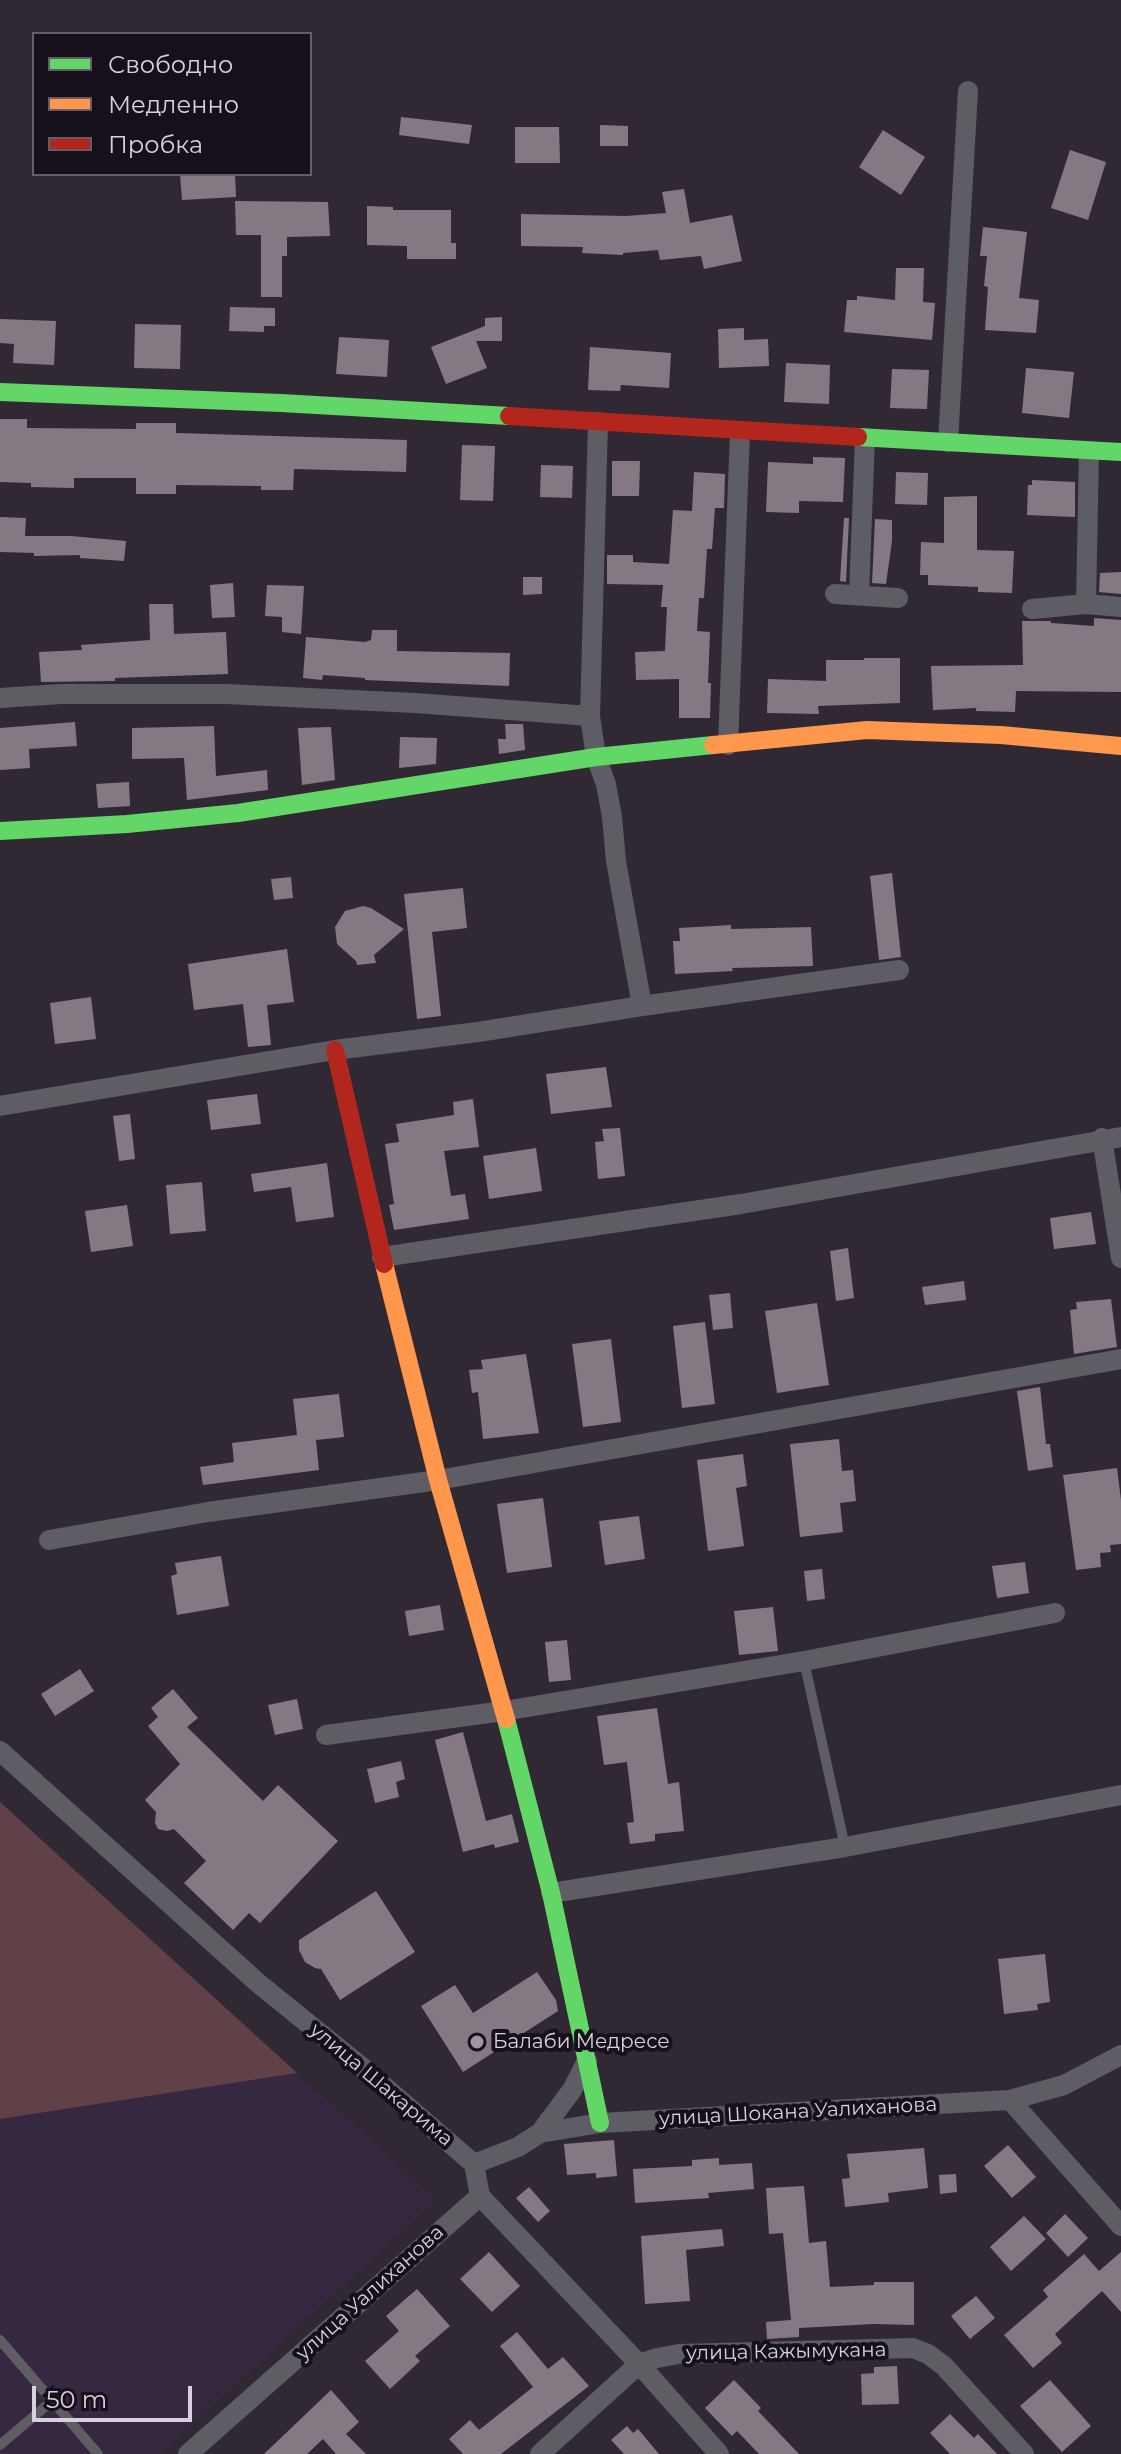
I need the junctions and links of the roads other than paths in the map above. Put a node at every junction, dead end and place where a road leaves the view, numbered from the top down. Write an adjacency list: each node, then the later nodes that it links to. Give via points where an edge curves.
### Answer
1 (968, 91): 6 (street)
2 (0, 392): 3 (street)
3 (598, 422): 4 (street); 16 (street)
4 (740, 432): 5 (street); 17 (street)
5 (865, 438): 6 (street); 10 (street)
6 (948, 442): 7 (street)
7 (1089, 452): 8 (street); 12 (street)
8 (1121, 452)
9 (835, 594): 10 (street)
10 (859, 595): 11 (street)
11 (898, 598)
12 (1086, 604): 13 (street); 14 (street)
13 (1121, 607)
14 (1032, 609)
15 (0, 698): 16 (street, via 226,694)
16 (590, 716): 19 (street)
17 (728, 745): 18 (street, via 867,730); 19 (street)
18 (1121, 746)
19 (596, 757): 20 (street, via 238,813); 22 (street, via 606,784)
20 (0, 831)
21 (899, 970): 22 (street)
22 (642, 1006): 23 (street)
23 (335, 1050): 24 (street); 26 (street)
24 (0, 1106)
25 (1111, 1138): 26 (street, via 741,1204); 27 (street)
26 (382, 1257): 29 (street)
27 (1121, 1258)
28 (1121, 1359): 29 (street)
29 (438, 1480): 30 (street); 33 (street)
30 (49, 1540)
31 (1055, 1613): 32 (street)
32 (804, 1661): 33 (street); 37 (lane)
33 (504, 1711): 34 (street); 38 (street)
34 (326, 1735)
35 (0, 1751): 44 (street, улица Шакарима, via 258,1983)
36 (1121, 1795): 37 (street)
37 (845, 1847): 38 (street)
38 (551, 1893): 40 (street)
39 (1121, 2055): 41 (street, улица Шокана Уалиханова, via 1064,2085)
40 (587, 2061): 42 (street); 43 (street)
41 (1010, 2100): 42 (street, улица Шокана Уалиханова); 46 (street)
42 (600, 2123): 43 (street, улица Шокана Уалиханова)
43 (540, 2133): 44 (street, улица Шокана Уалиханова)
44 (474, 2164): 45 (street)
45 (480, 2196): 48 (street); 52 (street, улица Уалиханова)
46 (1121, 2226)
47 (0, 2340): 49 (lane)
48 (639, 2364): 53 (street, улица Кажымукана); 54 (street); 55 (street, улица Кажымукана, via 679,2354 913,2348 952,2373)
49 (53, 2400): 50 (lane); 51 (lane)
50 (0, 2445)
51 (98, 2454)
52 (188, 2454)
53 (540, 2454)
54 (719, 2454)
55 (1024, 2454)

